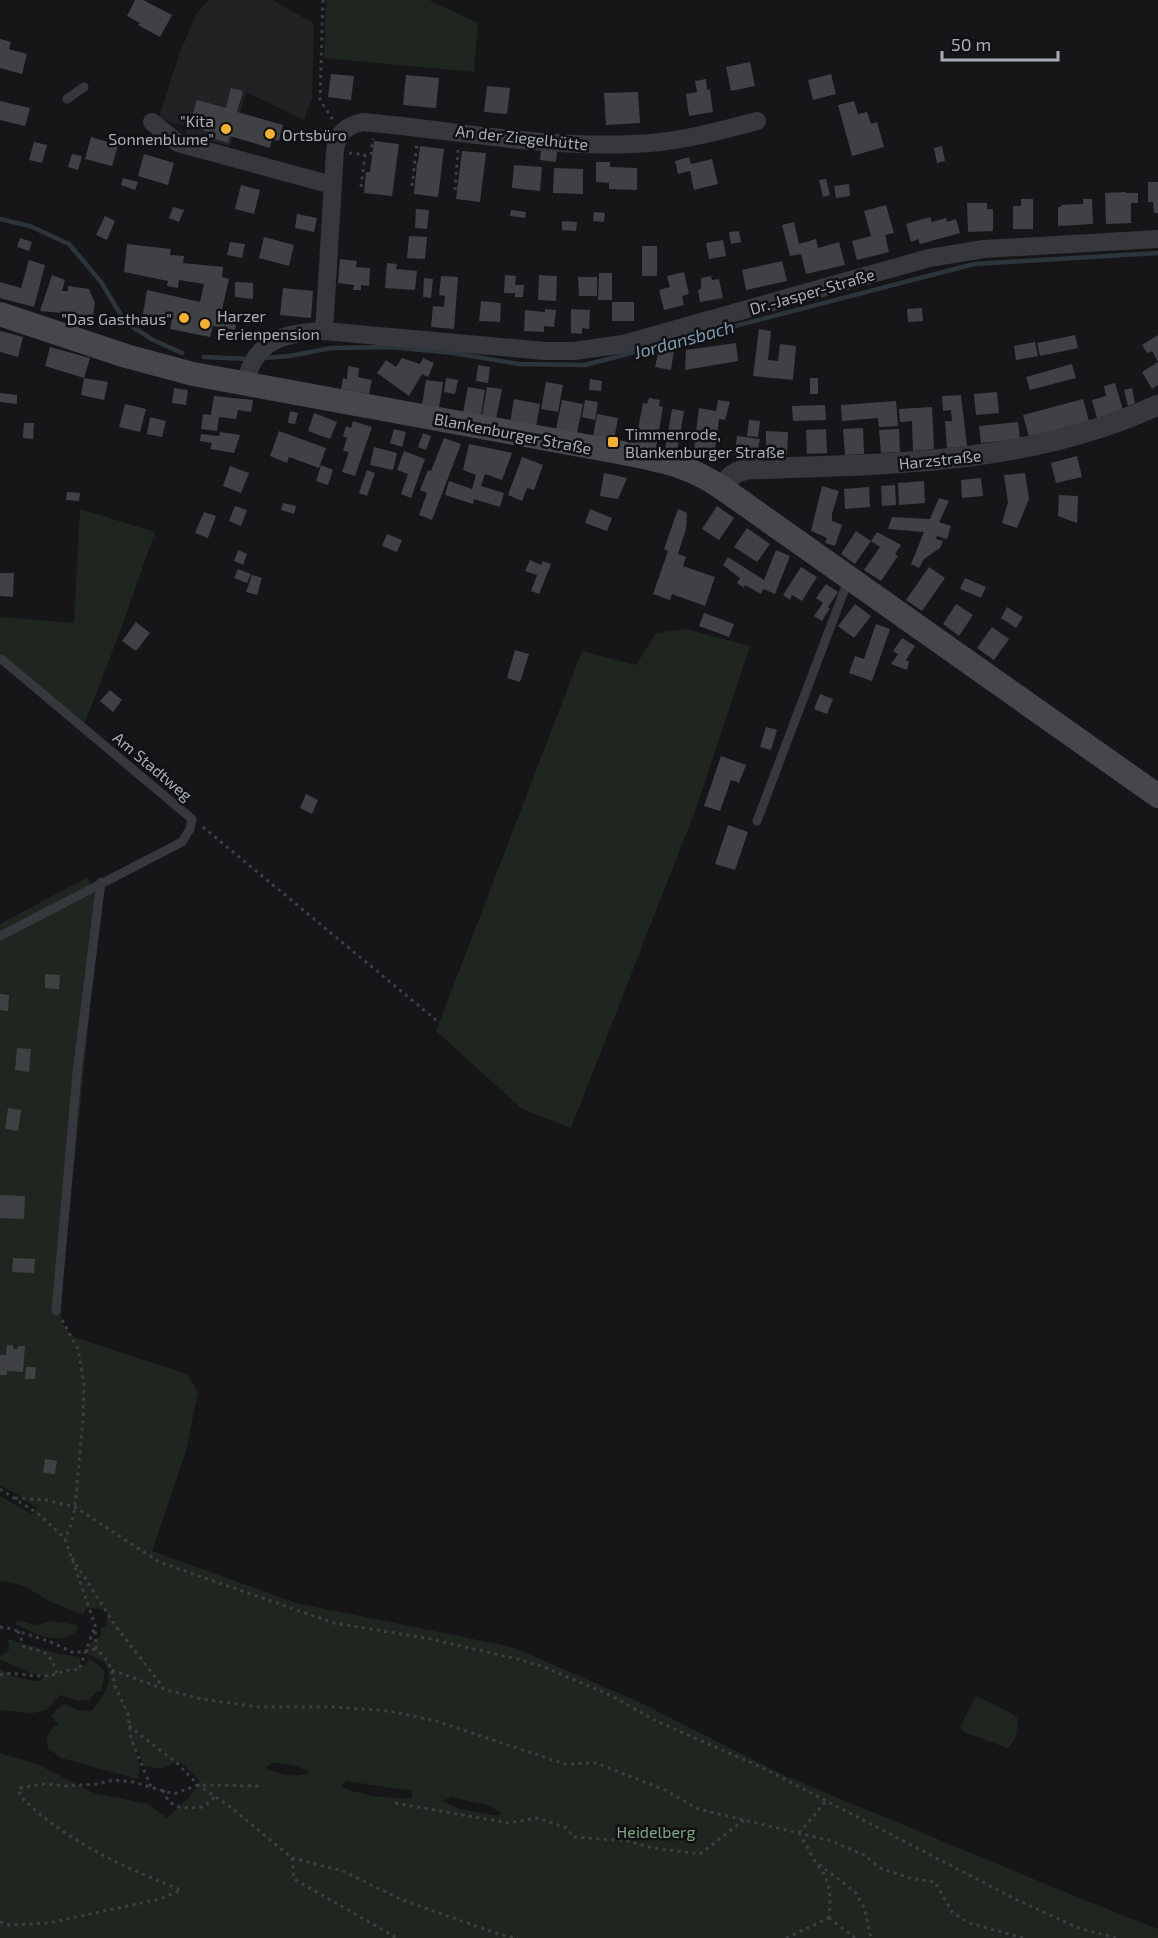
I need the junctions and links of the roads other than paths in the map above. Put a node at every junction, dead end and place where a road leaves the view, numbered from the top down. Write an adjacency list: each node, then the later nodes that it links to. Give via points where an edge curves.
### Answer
1 (84, 87): 2 (lane)
2 (67, 99)
3 (758, 121): 5 (street, An der Ziegelhütte, via 714,133 634,144 539,141 363,122 342,131 336,144)
4 (152, 122): 5 (street, via 178,143)
5 (333, 185): 8 (street)
6 (1158, 239): 8 (street, Dr.-Jasper-Straße, via 984,249 929,258 623,344 574,351)
7 (0, 314): 9 (main road, Blankenburger Straße, via 193,374)
8 (324, 331): 9 (street, Dr.-Jasper-Straße, via 294,332 280,337 262,351)
9 (246, 377): 11 (main road, Blankenburger Straße, via 351,402 658,460 692,470)
10 (1158, 405): 11 (street, Harzstraße, via 1084,433 1010,451 906,463 747,470 729,477)
11 (722, 488): 12 (main road, Blankenburger Straße)
12 (851, 579): 14 (main road, Blankenburger Straße); 15 (lane)
13 (0, 658): 16 (lane, Am Stadtweg, via 192,819 182,842)
14 (1158, 796)
15 (757, 821)
16 (101, 882): 17 (lane, Am Stadtweg); 18 (lane, via 77,1073)
17 (0, 936)
18 (56, 1311)

